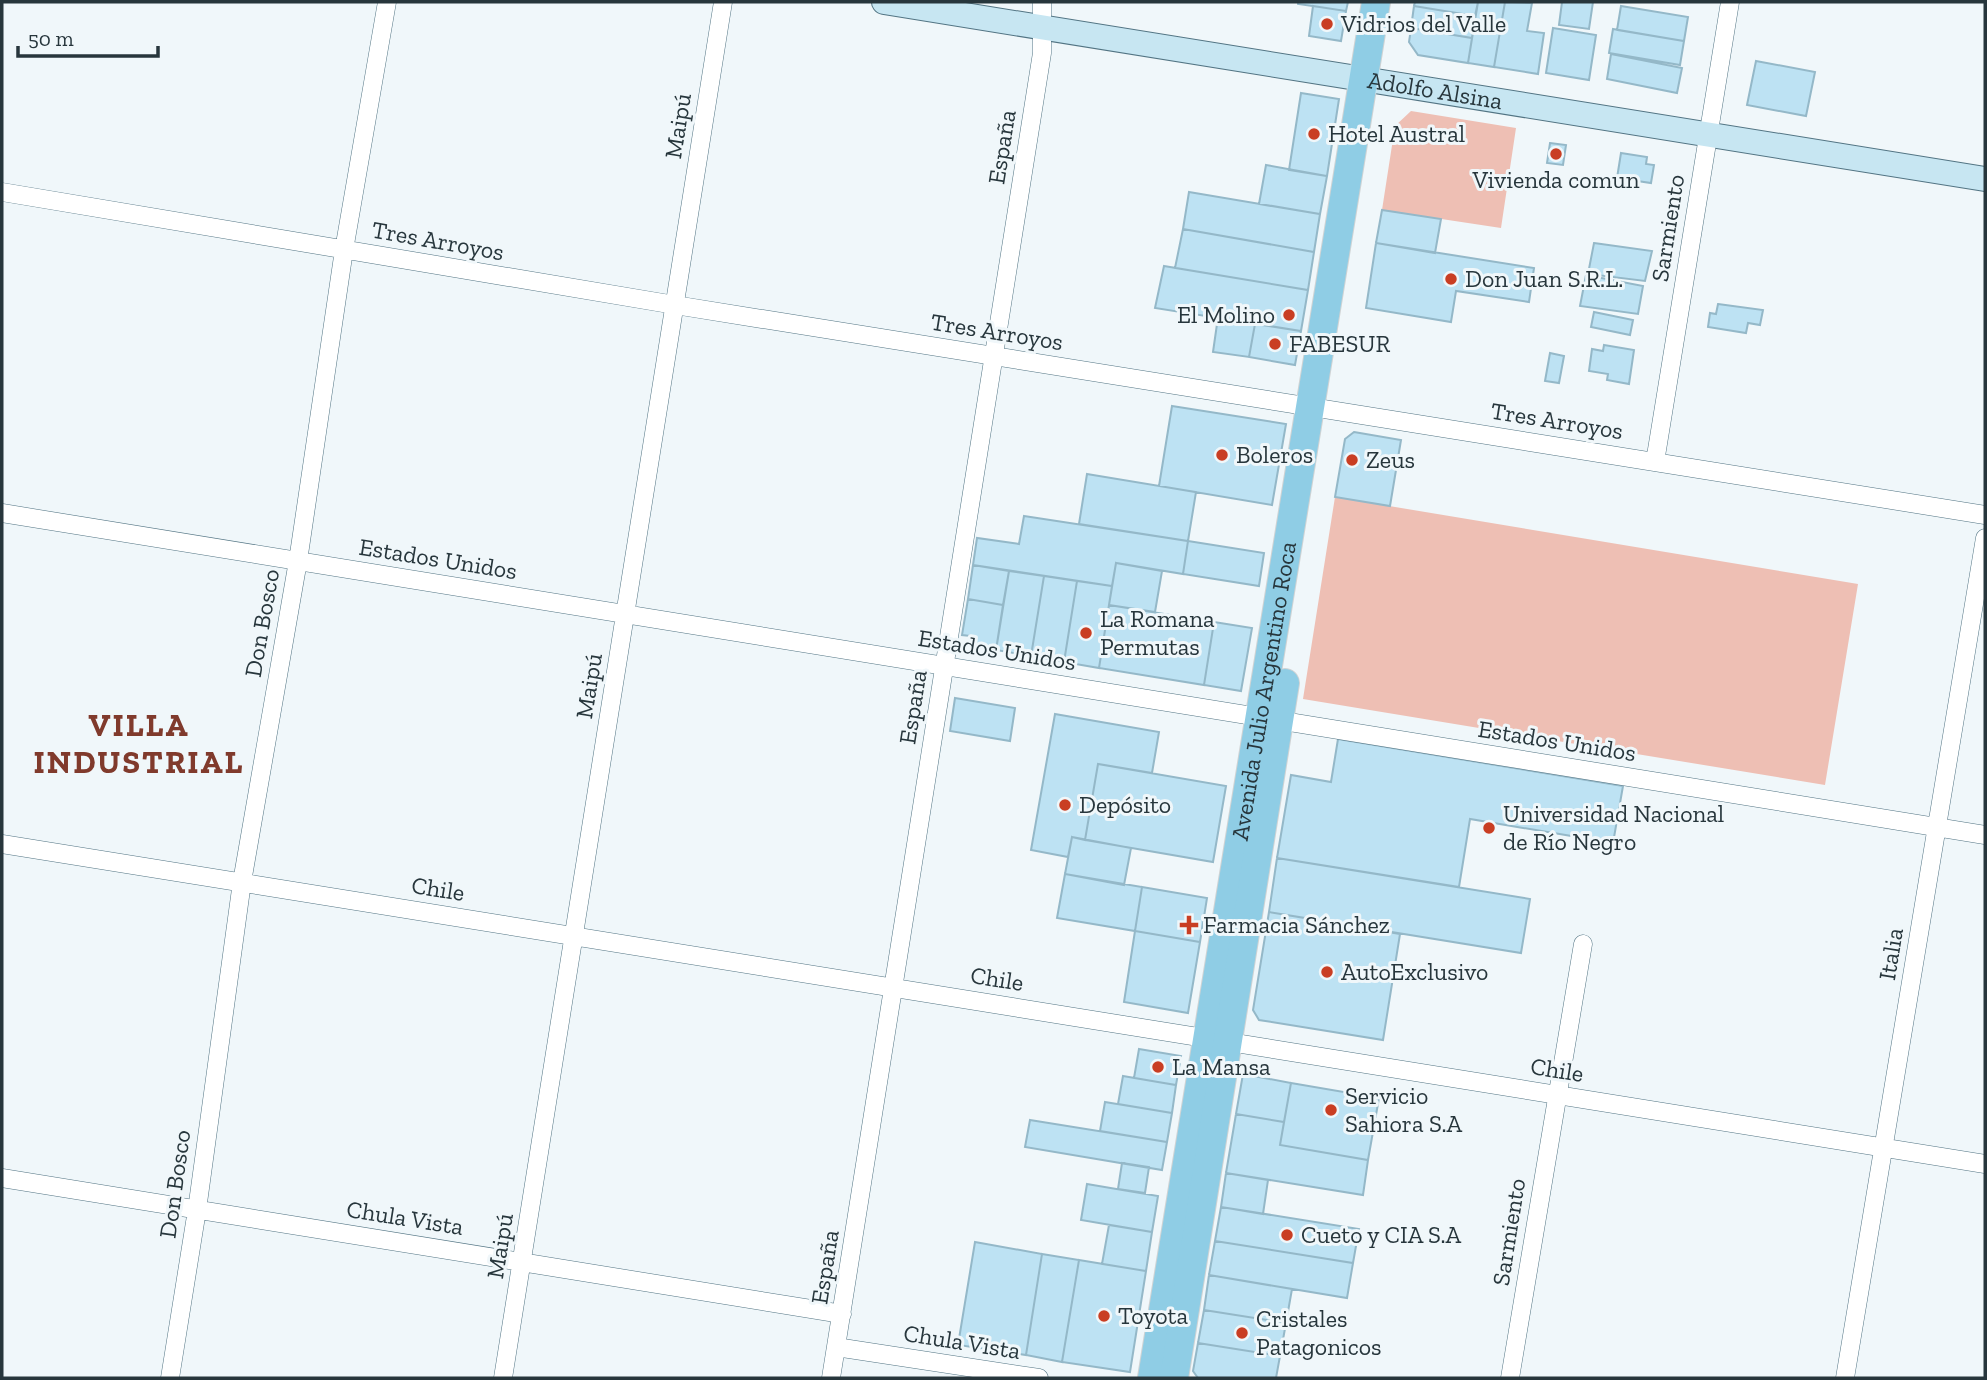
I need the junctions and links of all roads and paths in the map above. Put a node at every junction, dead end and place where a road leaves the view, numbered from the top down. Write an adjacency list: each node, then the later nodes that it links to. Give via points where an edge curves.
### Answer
1 (387, 2): 13 (street, Don Bosco)
2 (723, 2): 14 (street, Maipú)
3 (884, 2): 8 (main road, Adolfo Alsina)
4 (1042, 2): 8 (street, España)
5 (1376, 2): 9 (main road, Avenida Julio Argentino Roca)
6 (1394, 2): 9 (main road, Avenida Julio Argentino Roca)
7 (1731, 2): 10 (street, Sarmiento)
8 (1042, 27): 9 (main road, Adolfo Alsina); 15 (street, España, via 1042,53)
9 (1372, 81): 10 (main road, Adolfo Alsina); 16 (main road, Avenida Julio Argentino Roca)
10 (1709, 135): 11 (main road, Adolfo Alsina); 17 (street, Sarmiento)
11 (1985, 179)
12 (2, 192): 13 (street, Tres Arroyos)
13 (344, 250): 14 (street, Tres Arroyos); 21 (street, Don Bosco)
14 (675, 305): 15 (street, Tres Arroyos); 22 (street, Maipú)
15 (994, 356): 16 (street, Tres Arroyos); 23 (street, España)
16 (1319, 409): 17 (street, Tres Arroyos); 24 (main road, Avenida Julio Argentino Roca)
17 (1654, 462): 19 (street, Tres Arroyos)
18 (2, 513): 21 (street, Estados Unidos)
19 (1985, 515)
20 (1985, 538): 25 (street, Italia)
21 (298, 561): 22 (street, Estados Unidos); 28 (street, Don Bosco)
22 (625, 615): 23 (street, Estados Unidos); 29 (street, Maipú)
23 (944, 666): 24 (street, Estados Unidos); 31 (street, España)
24 (1269, 719): 25 (street, Estados Unidos); 32 (main road, Avenida Julio Argentino Roca)
25 (1937, 827): 26 (street, Estados Unidos); 34 (street, Italia)
26 (1985, 835)
27 (2, 844): 28 (street, Chile)
28 (242, 882): 29 (street, Chile); 37 (street, Don Bosco)
29 (574, 936): 31 (street, Chile); 38 (street, Maipú)
30 (1583, 944): 33 (street, Sarmiento)
31 (893, 987): 32 (street, Chile); 39 (street, España)
32 (1218, 1040): 33 (street, Chile); 45 (main road, Avenida Julio Argentino Roca); 46 (main road, Avenida Julio Argentino Roca)
33 (1556, 1094): 34 (street, Chile); 47 (street, Sarmiento)
34 (1883, 1147): 35 (street, Chile); 48 (street, Italia)
35 (1985, 1164)
36 (2, 1178): 37 (street, Chula Vista)
37 (197, 1210): 38 (street, Chula Vista); 41 (street, Don Bosco)
38 (522, 1262): 39 (street, Chula Vista); 42 (street, Maipú)
39 (842, 1314): 40 (street, España)
40 (836, 1347): 43 (street, España); 44 (street, Chula Vista)
41 (170, 1378)
42 (503, 1378)
43 (831, 1378)
44 (1039, 1378)
45 (1152, 1378)
46 (1174, 1378)
47 (1510, 1378)
48 (1845, 1378)

